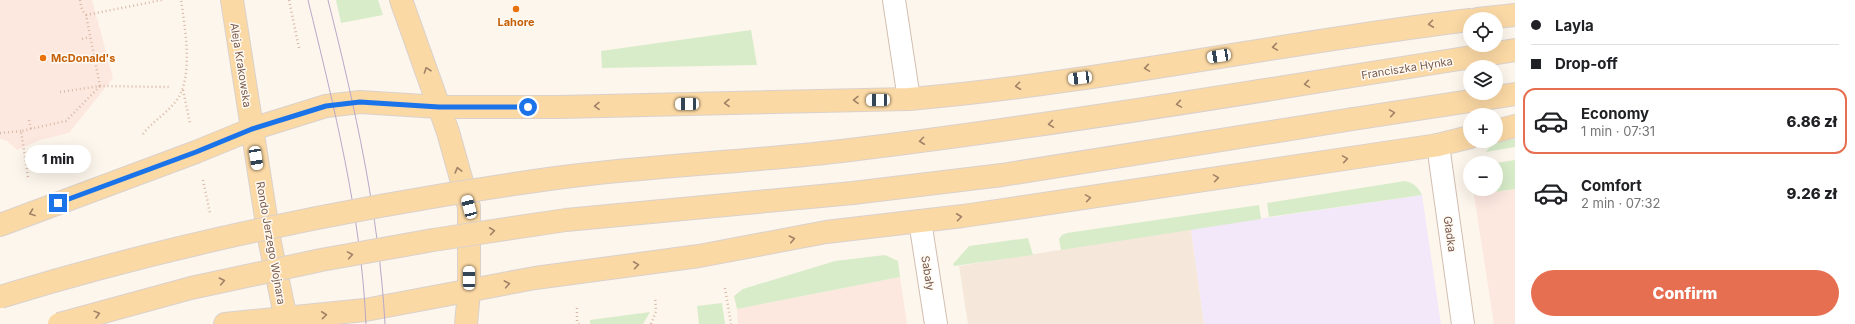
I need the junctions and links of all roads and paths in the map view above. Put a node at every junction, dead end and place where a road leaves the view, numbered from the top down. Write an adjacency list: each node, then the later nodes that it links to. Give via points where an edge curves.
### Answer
1 (80, 0): 8 (path)
2 (162, 0): 8 (path)
3 (181, 0): 18 (path, via 188,46)
4 (232, 0): 26 (main road, Aleja Krakowska)
5 (289, 0): 14 (path)
6 (401, 0): 22 (main road, one-way to 6)
7 (894, 0): 21 (street)
8 (86, 15): 12 (path)
9 (1515, 15): 10 (main road)
10 (1503, 16)
11 (1463, 21): 21 (main road, one-way to 21, via 1388,30 1080,78 951,96)
12 (90, 37): 13 (path); 16 (path)
13 (82, 39)
14 (299, 48)
15 (1515, 50): 40 (main road, Franciszka Hynka, one-way to 40, bridge, via 996,132 846,151 559,178 427,197 308,219 185,246)
16 (100, 86): 17 (path); 19 (path); 25 (path, via 66,121)
17 (171, 87)
18 (183, 90): 30 (path); 33 (path)
19 (60, 92)
20 (1515, 94): 44 (main road, one-way to 20, bridge, via 191,288 321,260 433,240 566,220 853,193 1002,174)
21 (910, 99): 22 (main road, one-way to 22, via 560,107)
22 (439, 107): 26 (main road, via 360,102 326,106); 39 (main road, one-way to 22, via 469,207)
23 (29, 120): 25 (path)
24 (1515, 126): 27 (main road)
25 (31, 129): 28 (path)
26 (252, 129): 33 (main road); 43 (main road, Rondo Jerzego Wojnara, via 270,243)
27 (1503, 129)
28 (21, 131): 29 (path); 34 (path)
29 (0, 133)
30 (143, 134)
31 (1463, 139): 32 (main road, Rondo Jerzego Wojnara)
32 (1438, 145): 36 (main road, Rondo Jerzego Wojnara, one-way to 32); 51 (street, Gładka)
33 (196, 152): 35 (path); 37 (main road, one-way to 37)
34 (28, 177)
35 (210, 214)
36 (920, 221): 39 (main road, Rondo Jerzego Wojnara, one-way to 36, via 535,278 740,250 826,232); 50 (street, Sabały)
37 (0, 225)
38 (725, 288): 49 (path)
39 (469, 292): 43 (main road, Rondo Jerzego Wojnara, one-way to 39); 46 (main road)
40 (0, 297)
41 (656, 297): 48 (path, via 656,311)
42 (577, 308): 47 (path)
43 (286, 321): 45 (main road)
44 (59, 324)
45 (225, 324)
46 (466, 324)
47 (579, 324)
48 (651, 324)
49 (731, 324)
50 (936, 324)
51 (1463, 324)

